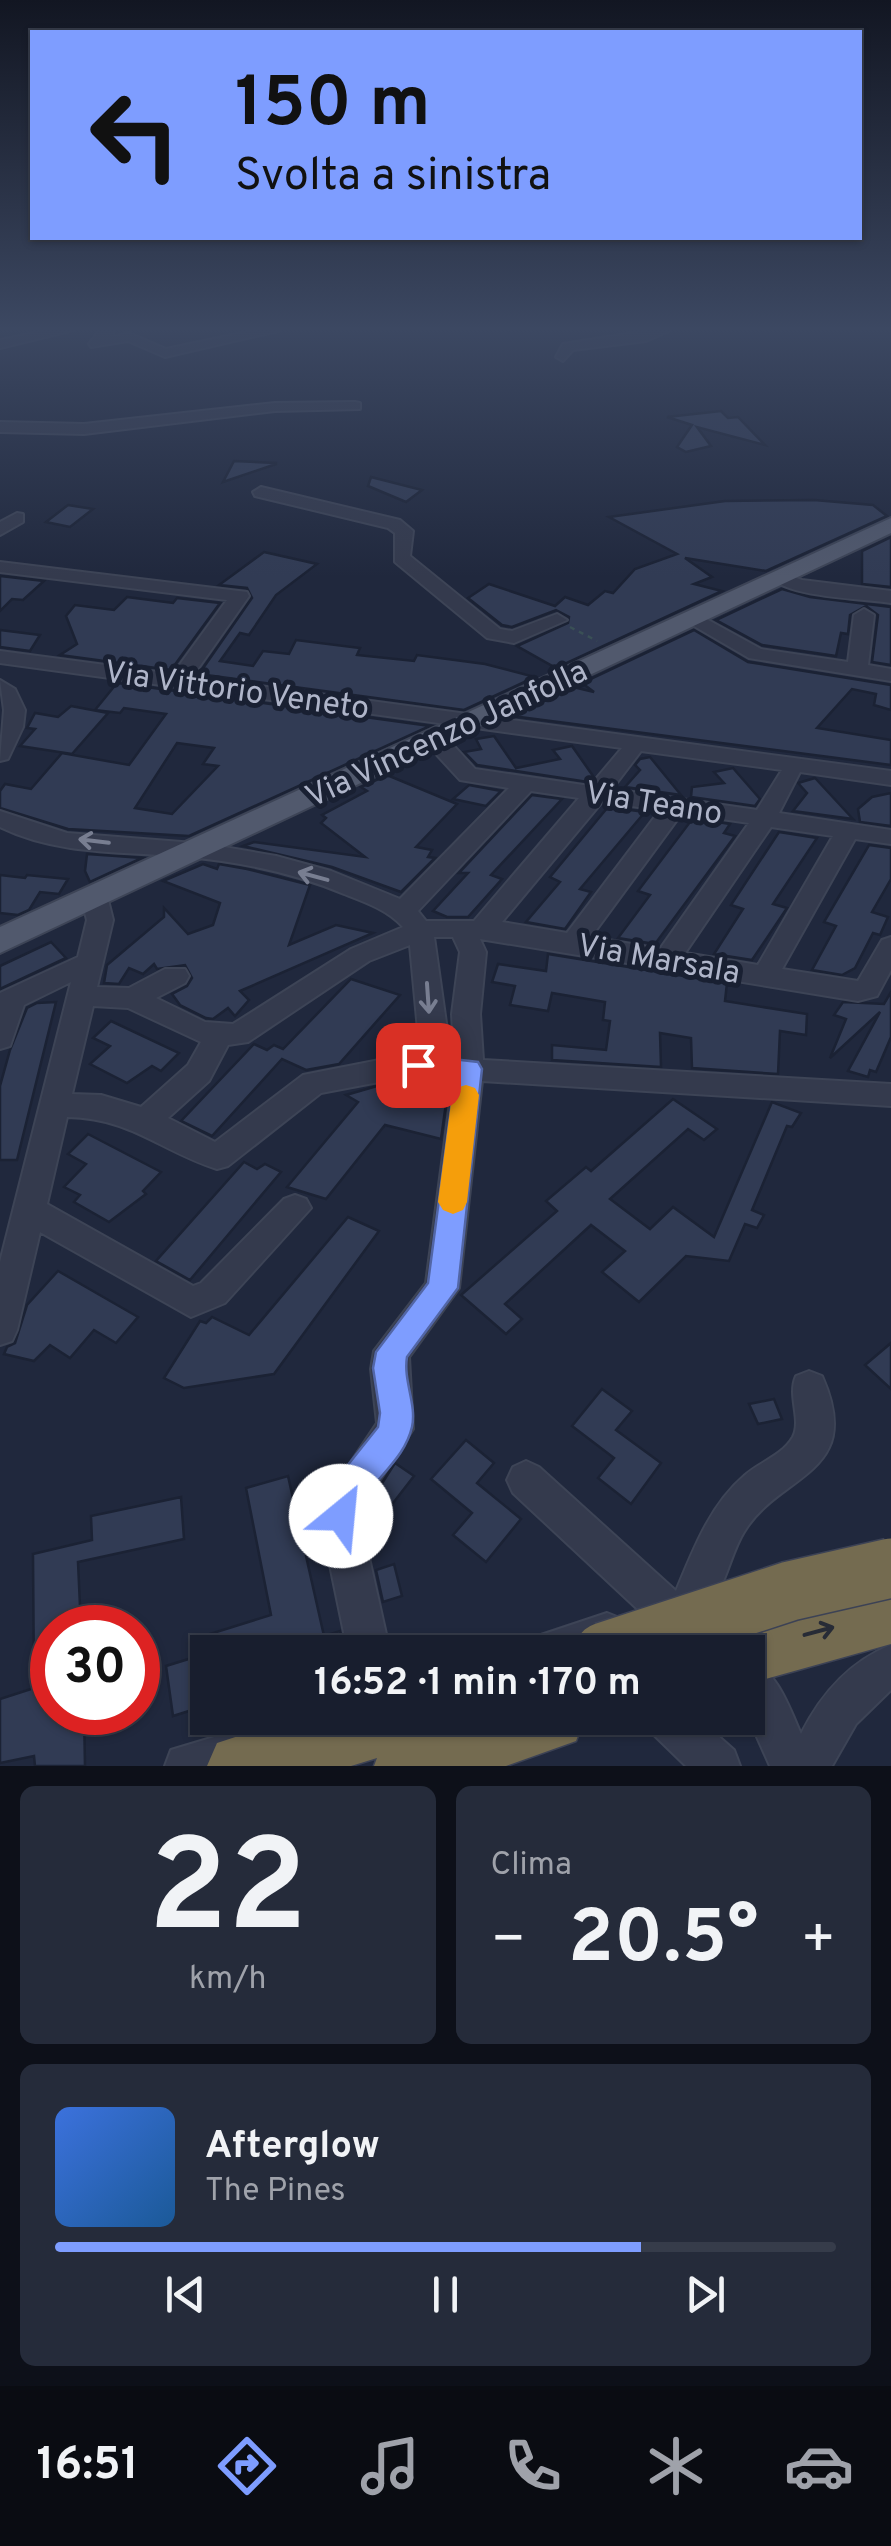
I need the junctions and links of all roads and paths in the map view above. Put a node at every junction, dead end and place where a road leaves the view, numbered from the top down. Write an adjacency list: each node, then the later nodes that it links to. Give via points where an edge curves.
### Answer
1 (227, 412): 2 (street, via 84,429)
2 (0, 427)
3 (260, 492): 12 (street, via 394,524 404,531 401,558 494,634 509,638)
4 (18, 518): 6 (street)
5 (888, 528): 8 (main road, Via Vincenzo Janfolla)
6 (0, 530)
7 (0, 566): 17 (street, via 240,596)
8 (779, 578): 9 (street); 11 (main road, Via Vincenzo Janfolla)
9 (891, 597)
10 (864, 614): 15 (street)
11 (692, 618): 13 (main road, Via Vincenzo Janfolla); 15 (street, via 756,654)
12 (557, 620): 13 (path)
13 (620, 654): 19 (main road, Via Vincenzo Janfolla)
14 (4, 662): 17 (street, Via Vittorio Veneto)
15 (856, 670): 16 (street)
16 (891, 674)
17 (179, 682): 19 (street, Via Vittorio Veneto)
18 (0, 686): 22 (street, via 11,694 17,718)
19 (471, 721): 20 (main road, Via Vincenzo Janfolla); 24 (street, Via Vittorio Veneto)
20 (434, 738): 25 (street, Via Teano, via 465,774); 32 (main road, Via Vincenzo Janfolla)
21 (631, 752): 26 (street)
22 (0, 754)
23 (790, 774): 29 (street)
24 (891, 778)
25 (526, 783): 26 (street, Via Teano); 34 (street)
26 (597, 792): 27 (street, Via Teano); 35 (street)
27 (678, 804): 29 (street, Via Teano); 37 (street)
28 (0, 818): 32 (street, one-way to 28, via 57,836)
29 (764, 819): 30 (street, Via Teano); 39 (street)
30 (848, 830): 31 (street, Via Teano); 42 (street)
31 (891, 838)
32 (191, 849): 33 (main road, Via Vincenzo Janfolla); 34 (street, one-way to 32, via 356,889 314,875)
33 (94, 896): 36 (main road, Via Vincenzo Janfolla); 40 (street, via 100,920)
34 (412, 922): 35 (street, Via Marsala); 46 (street, via 247,1032); 48 (street, one-way to 48, via 425,958 430,1032)
35 (473, 930): 37 (street, Via Marsala); 48 (street)
36 (0, 941)
37 (574, 943): 39 (street, Via Marsala)
38 (891, 946): 42 (street, Via Marsala, via 866,989)
39 (667, 959): 42 (street, Via Marsala)
40 (90, 962): 43 (street); 45 (street)
41 (175, 976): 44 (street)
42 (765, 976)
43 (83, 996): 44 (street); 50 (street)
44 (133, 998): 46 (street)
45 (6, 1002): 47 (street)
46 (218, 1037): 51 (street, via 199,1073)
47 (0, 1039)
48 (459, 1068): 49 (street); 51 (street, via 404,1066 314,1083 218,1157); 61 (street, via 442,1288 392,1352 395,1429 342,1504)
49 (891, 1095)
50 (55, 1105): 51 (street, via 100,1106); 53 (street)
51 (144, 1120)
52 (295, 1208): 53 (street, via 214,1293 191,1302)
53 (31, 1210): 54 (street)
54 (0, 1330)
55 (810, 1388): 59 (street, via 815,1434 800,1460 731,1516)
56 (526, 1480): 59 (street)
57 (891, 1539): 59 (street)
58 (891, 1568): 63 (highway, bridge, via 790,1590)
59 (685, 1604): 62 (street); 64 (street)
60 (891, 1613): 65 (highway, one-way to 60)
61 (365, 1635)
62 (603, 1635)
63 (655, 1635)
64 (706, 1635)
65 (765, 1647)
66 (891, 1666): 79 (street, via 848,1701 819,1739)
67 (765, 1706): 78 (street)
68 (293, 1735): 73 (street)
69 (345, 1735): 74 (highway)
70 (501, 1735): 75 (highway)
71 (528, 1735): 76 (street)
72 (686, 1735): 77 (street)
73 (186, 1766)
74 (240, 1766)
75 (407, 1766)
76 (432, 1766)
77 (718, 1766)
78 (792, 1766)
79 (810, 1766)

